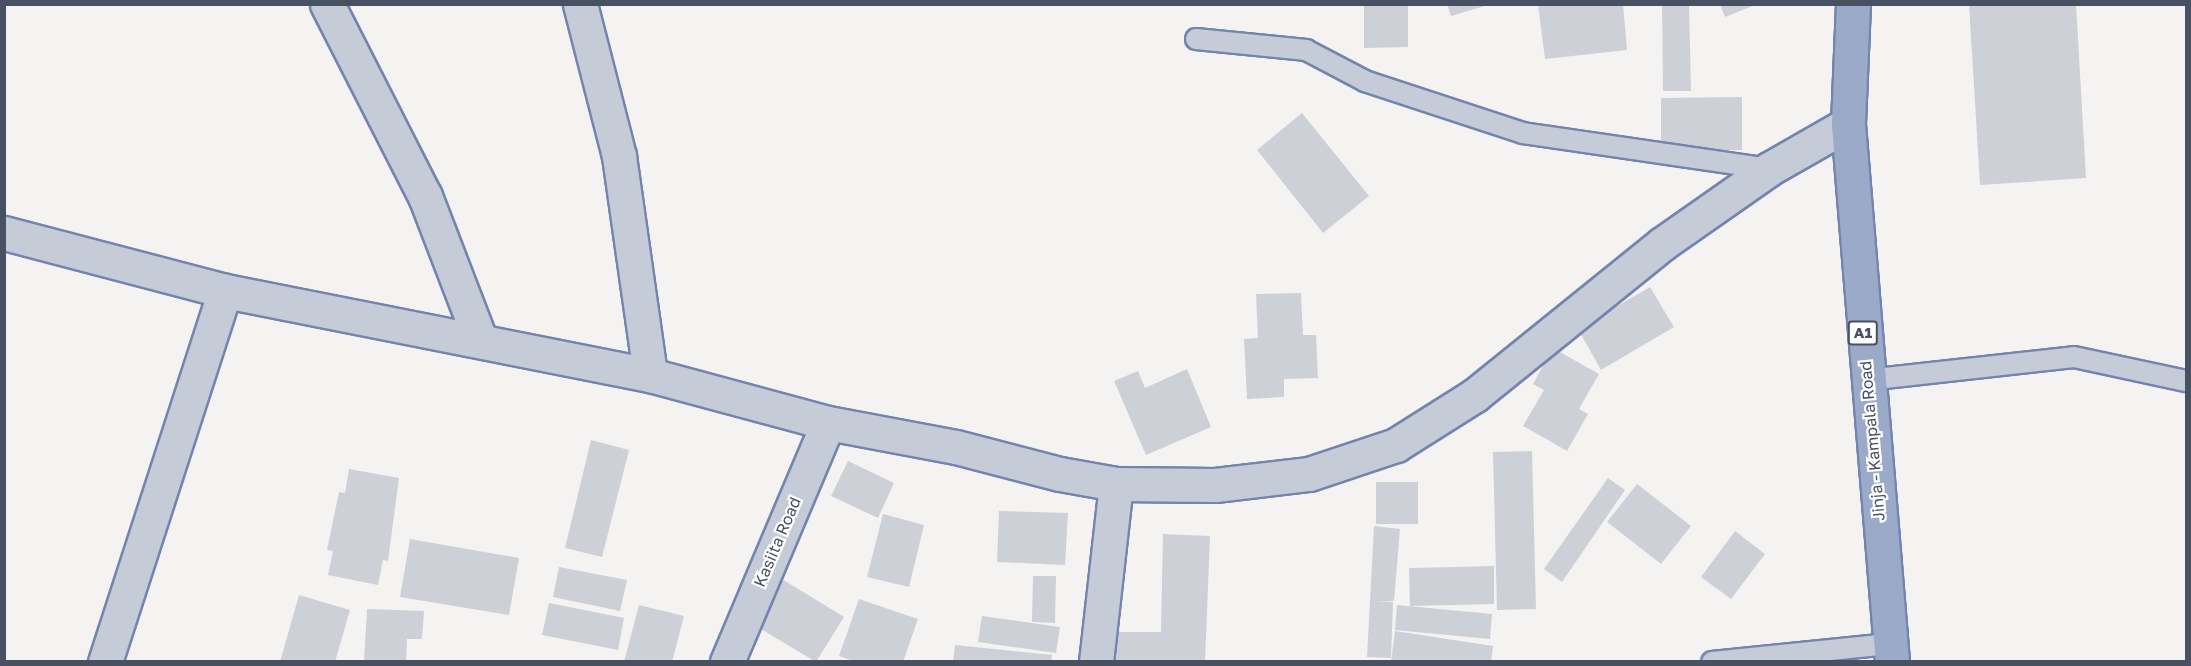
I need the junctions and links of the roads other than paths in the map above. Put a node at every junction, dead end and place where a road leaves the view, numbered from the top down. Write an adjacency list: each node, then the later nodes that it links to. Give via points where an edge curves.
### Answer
1 (327, 4): 9 (street, via 425,195)
2 (580, 4): 10 (street, via 619,156)
3 (1853, 4): 5 (highway, Jinja - Kampala Road / A1)
4 (1196, 39): 6 (lane, via 1306,50 1365,81 1523,133)
5 (1848, 124): 6 (street); 11 (highway, Jinja - Kampala Road / A1)
6 (1769, 169): 14 (street, via 1662,244 1475,396 1396,445 1309,474 1215,485)
7 (4, 233): 8 (street)
8 (225, 291): 9 (street); 17 (street)
9 (480, 339): 10 (street)
10 (650, 375): 13 (street)
11 (1867, 380): 12 (lane, via 2074,357); 15 (highway, Jinja - Kampala Road / A1)
12 (2187, 381)
13 (828, 423): 14 (street); 18 (street, Kasiita Road)
14 (1116, 484): 19 (street)
15 (1891, 653): 16 (lane)
16 (1802, 657): 20 (lane)
17 (105, 662)
18 (727, 662)
19 (1096, 662)
20 (1712, 662)

